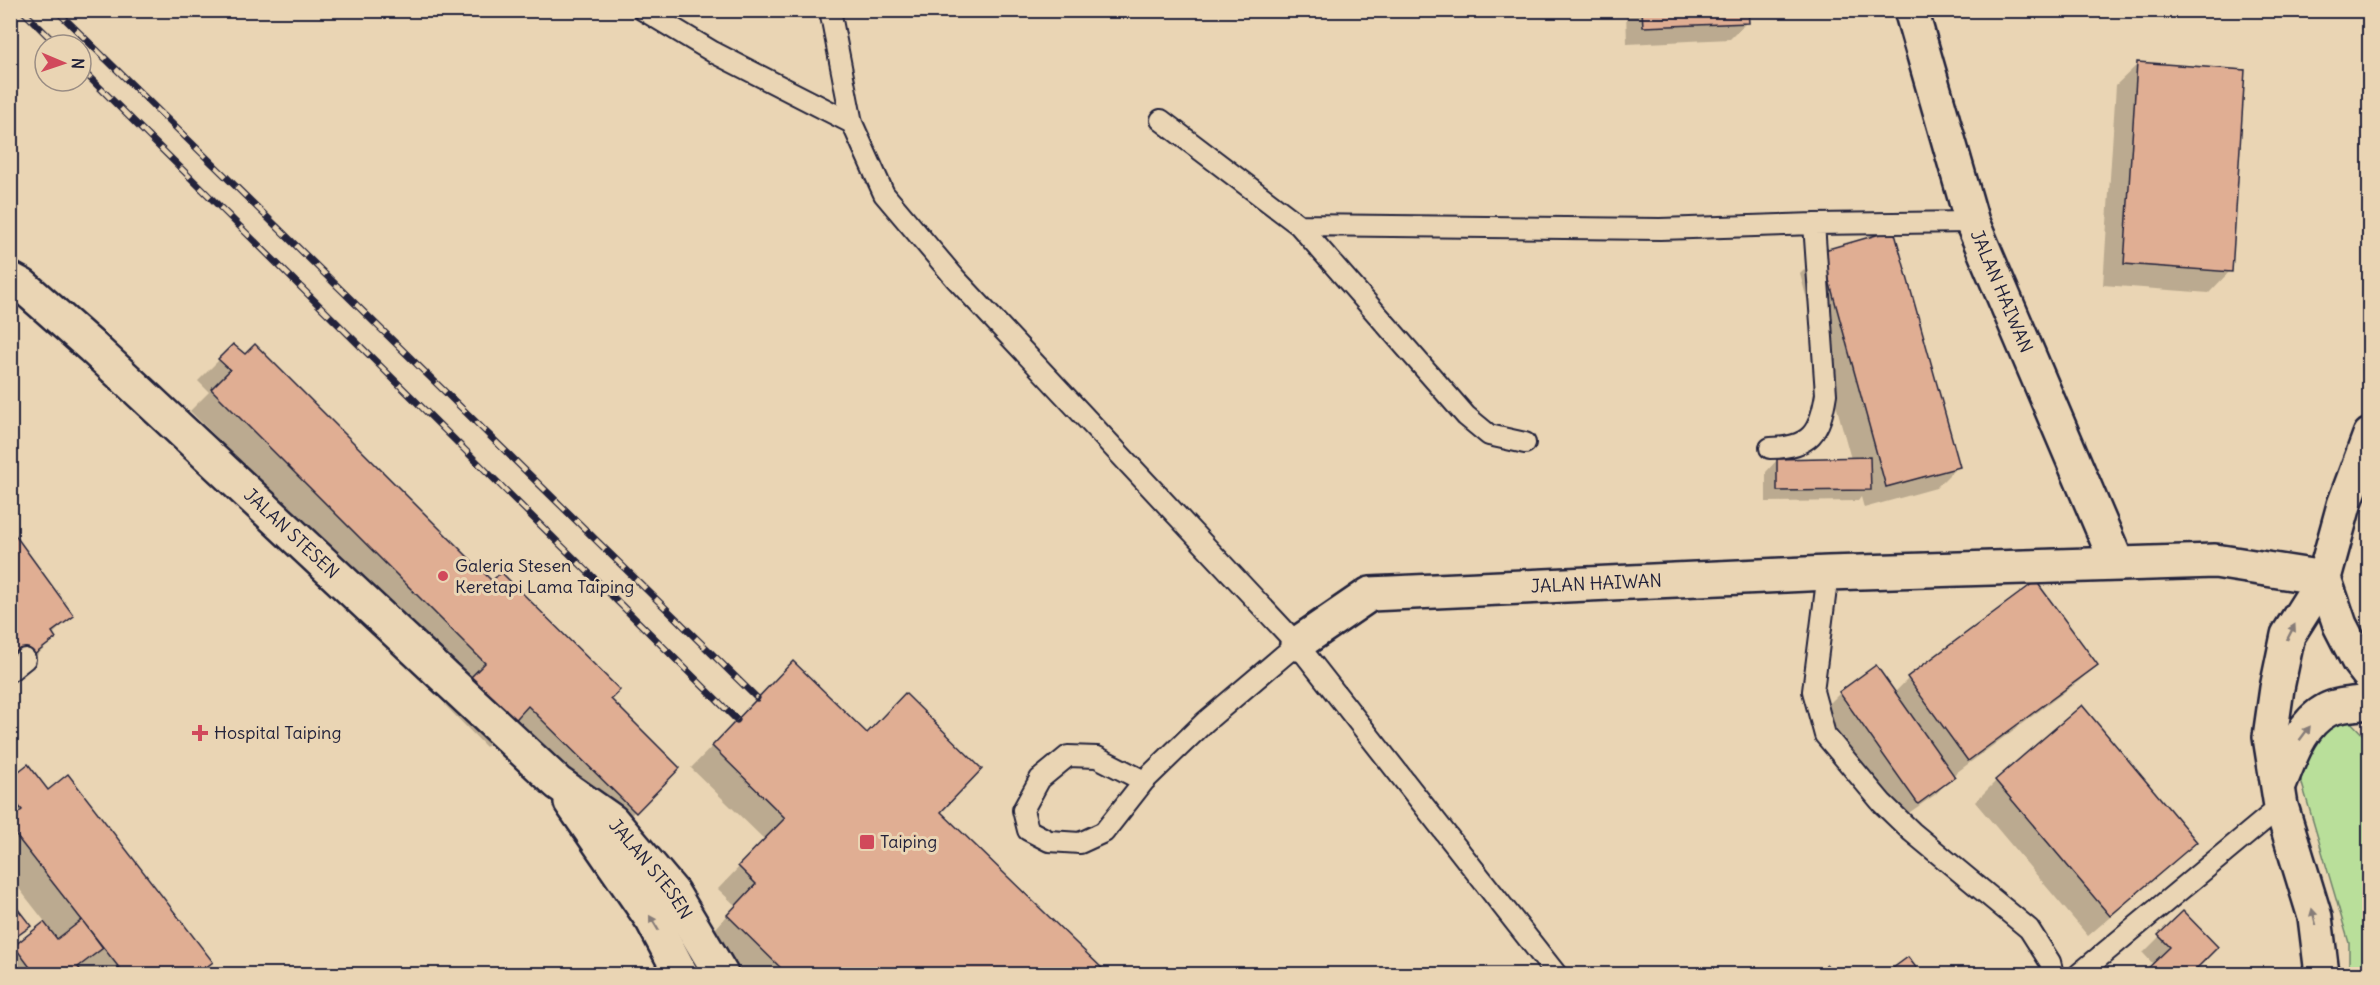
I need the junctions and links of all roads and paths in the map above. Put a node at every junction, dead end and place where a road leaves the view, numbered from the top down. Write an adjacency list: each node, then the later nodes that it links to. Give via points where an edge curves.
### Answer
1 (643, 10): 5 (lane, via 713,52)
2 (830, 10): 5 (lane)
3 (1911, 10): 6 (main road, JALAN HAIWAN)
4 (1161, 120): 8 (lane)
5 (852, 123): 16 (lane, via 884,194 955,278)
6 (1972, 222): 7 (lane); 13 (main road, JALAN HAIWAN)
7 (1814, 224): 8 (lane, via 1660,229); 12 (lane, via 1826,394 1822,420 1809,438 1789,448)
8 (1299, 225): 11 (lane, via 1466,416 1489,435)
9 (15, 286): 20 (main road, JALAN STESEN, via 92,347)
10 (2370, 435): 15 (main road, via 2344,505)
11 (1525, 443)
12 (1770, 448)
13 (2117, 563): 14 (main road, JALAN HAIWAN); 15 (main road, JALAN HAIWAN, via 2215,561)
14 (1828, 573): 16 (main road, JALAN HAIWAN, via 1370,594); 25 (lane, via 1813,691 1825,735 1912,832 2029,928 2050,962)
15 (2324, 578): 17 (main road, via 2340,624); 21 (main road, one-way to 15, via 2270,737 2281,662 2288,635)
16 (1297, 644): 19 (lane, JALAN HAIWAN, via 1204,722); 24 (lane)
17 (2370, 676)
18 (2370, 702): 21 (main road, one-way to 18, via 2302,733 2328,709)
19 (1144, 781): 19 (lane, JALAN HAIWAN, via 1104,832 1080,843 1049,841 1028,830 1023,810 1040,779 1068,756 1097,757)
20 (558, 783): 22 (main road, JALAN STESEN, one-way to 20, via 653,921); 23 (main road, JALAN STESEN, via 612,821 672,891)
21 (2280, 795): 26 (lane); 27 (main road, one-way to 21, via 2315,917)
22 (681, 975)
23 (721, 975)
24 (1556, 975)
25 (2053, 975)
26 (2079, 975)
27 (2322, 975)

